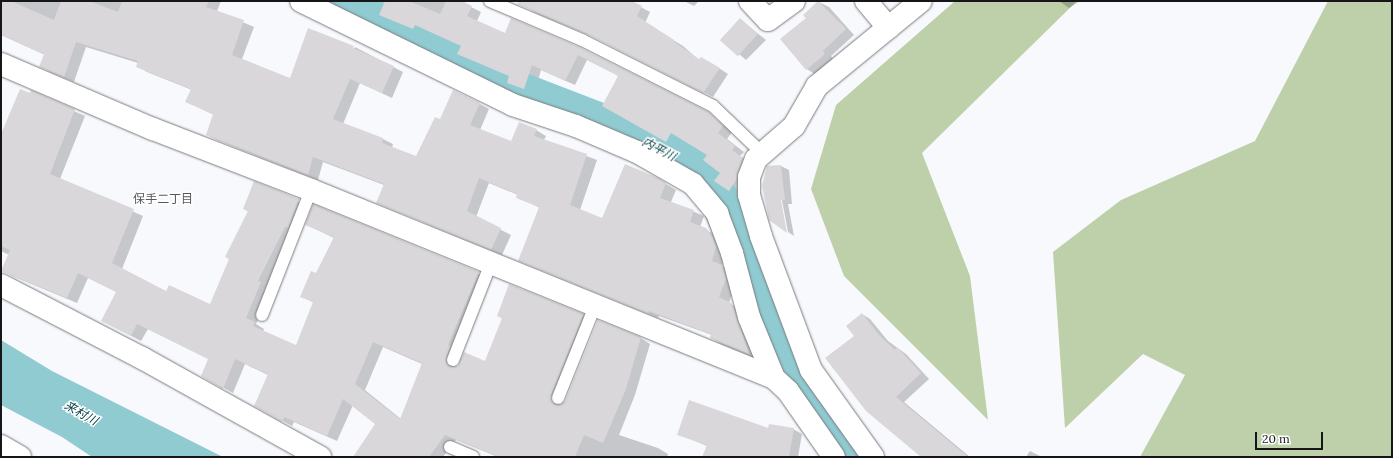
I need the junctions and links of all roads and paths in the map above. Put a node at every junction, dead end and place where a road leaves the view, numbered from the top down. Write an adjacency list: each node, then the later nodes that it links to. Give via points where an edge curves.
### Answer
1 (301, 1): 7 (street)
2 (490, 1): 10 (lane, via 582,40 714,106)
3 (750, 1): 4 (street, via 768,20)
4 (794, 1)
5 (866, 1): 8 (street)
6 (921, 1): 8 (street)
7 (325, 5): 17 (street, via 514,105 621,145 693,184 717,213 732,253 749,317)
8 (889, 28): 10 (street, via 817,86 794,126)
9 (1, 64): 11 (street, via 153,129)
10 (762, 153): 25 (street, via 756,159 750,177 749,195 790,320 811,370)
11 (311, 190): 12 (street); 15 (lane)
12 (490, 263): 14 (street); 16 (lane)
13 (1, 286): 22 (street, via 149,362)
14 (595, 306): 17 (street); 18 (lane)
15 (262, 316)
16 (453, 360)
17 (774, 378): 24 (street, via 788,391)
18 (558, 398)
19 (1, 446): 21 (street)
20 (457, 452): 23 (lane)
21 (20, 457)
22 (320, 457)
23 (473, 457)
24 (834, 457)
25 (873, 457)

